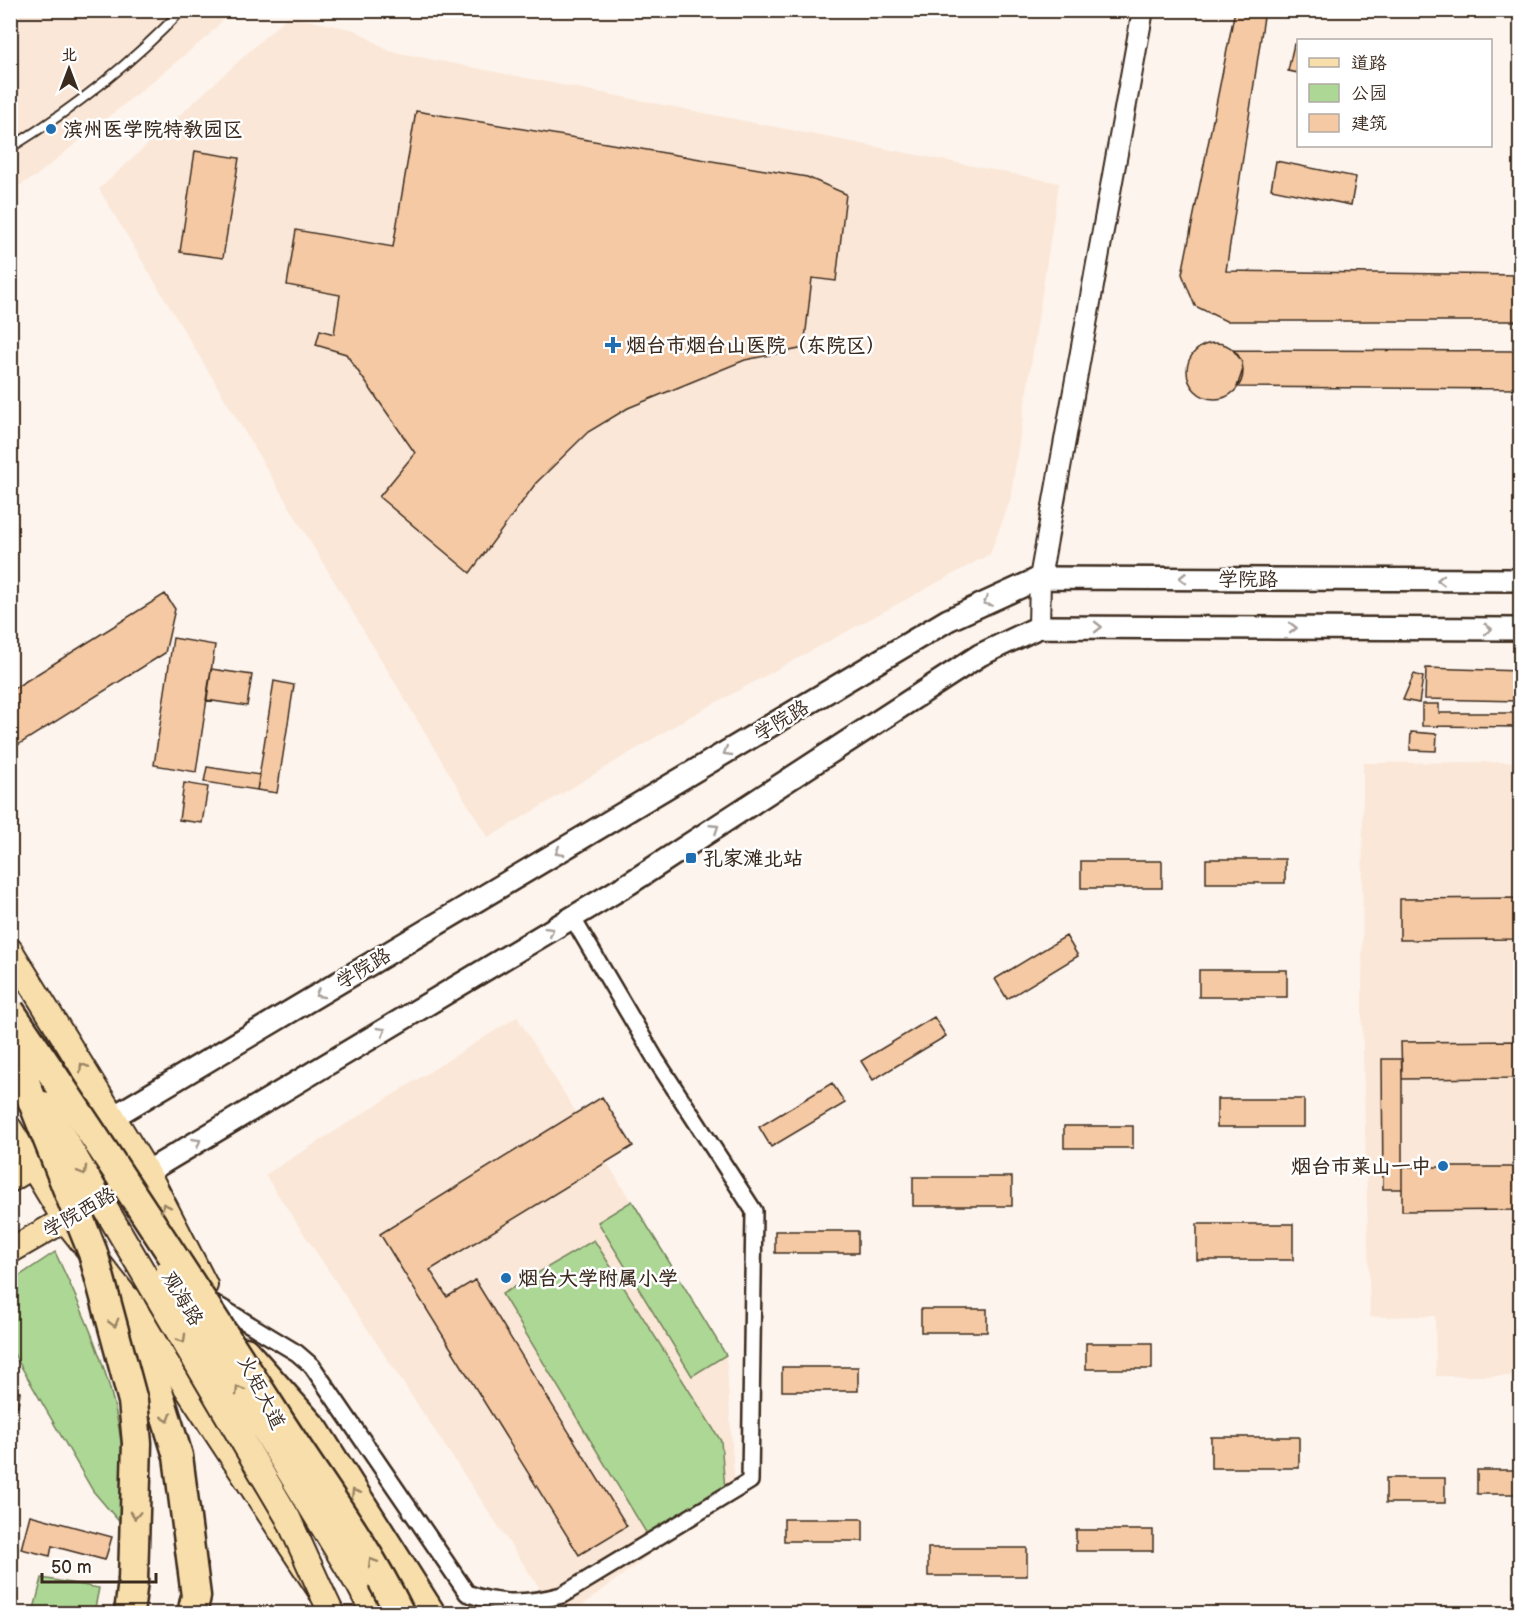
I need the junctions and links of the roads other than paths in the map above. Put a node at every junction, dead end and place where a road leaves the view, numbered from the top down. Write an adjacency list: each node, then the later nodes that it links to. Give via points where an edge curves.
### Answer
1 (182, 10): 3 (lane, via 157,37 67,112)
2 (1143, 10): 4 (street)
3 (10, 148)
4 (1040, 578): 5 (main road, 学院路, one-way to 4); 6 (street); 12 (main road, 学院路, one-way to 12, via 948,620)
5 (1521, 580)
6 (1039, 627): 7 (main road, one-way to 7); 8 (main road, one-way to 6, via 980,655)
7 (1521, 629)
8 (572, 917): 15 (main road, one-way to 8); 20 (street, via 656,1060 754,1211 750,1481 562,1595 536,1602 483,1600 467,1593 312,1366)
9 (10, 950): 12 (main road, one-way to 9)
10 (10, 1012): 22 (main road, 观海路, one-way to 10, bridge); 27 (highway, one-way to 10, bridge, via 333,1497)
11 (12, 1050): 23 (main road, 观海路, one-way to 23, bridge, via 288,1518); 24 (highway, one-way to 24, bridge, via 93,1253 133,1401 137,1443)
12 (113, 1117): 14 (main road); 15 (main road)
13 (10, 1129): 14 (main road)
14 (32, 1167): 16 (main road); 17 (main road)
15 (147, 1172): 17 (main road, 学院西路); 20 (main road, 火矩大道, one-way to 15)
16 (10, 1180)
17 (65, 1220): 18 (main road, 学院西路); 19 (main road)
18 (10, 1251)
19 (130, 1302): 23 (main road); 25 (highway, one-way to 25, via 178,1456 196,1596)
20 (214, 1303): 21 (main road, 火矩大道)
21 (237, 1343): 22 (main road, 火矩大道); 28 (highway, one-way to 21, via 315,1431)
22 (357, 1583): 26 (main road, 火矩大道)
23 (327, 1604)
24 (129, 1614)
25 (192, 1614)
26 (374, 1614)
27 (400, 1614)
28 (431, 1614)

